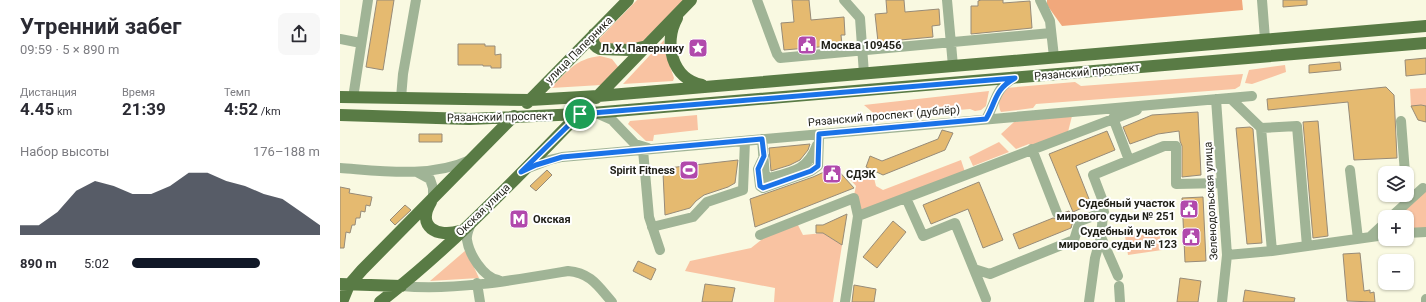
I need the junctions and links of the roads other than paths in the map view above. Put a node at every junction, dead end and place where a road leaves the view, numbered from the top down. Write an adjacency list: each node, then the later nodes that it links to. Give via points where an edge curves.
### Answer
1 (368, 0): 17 (street)
2 (416, 0): 30 (street)
3 (628, 0): 13 (main road, улица Паперника)
4 (691, 0): 10 (main road)
5 (757, 0): 20 (street, via 780,58)
6 (844, 0): 20 (street, via 860,18)
7 (947, 0): 16 (street)
8 (1040, 0): 12 (street, via 1050,21)
9 (1262, 0): 15 (street)
10 (680, 11): 19 (main road); 25 (main road, via 673,24 670,38 676,65 685,79)
11 (1426, 26): 15 (main road, Рязанский проспект)
12 (1051, 33): 16 (street); 21 (street)
13 (594, 34): 19 (main road, via 593,43 600,49 630,50); 33 (main road, улица Паперника)
14 (340, 39): 17 (street)
15 (1266, 39): 21 (main road, Рязанский проспект)
16 (951, 42): 20 (street); 22 (street)
17 (361, 43): 29 (street)
18 (1426, 43): 24 (main road, Рязанский проспект)
19 (648, 45): 26 (main road)
20 (863, 50): 23 (street)
21 (1054, 57): 22 (main road, Рязанский проспект)
22 (953, 66): 23 (main road, Рязанский проспект)
23 (864, 74): 25 (main road, Рязанский проспект)
24 (1015, 78): 36 (main road, Рязанский проспект); 41 (street, via 1000,88)
25 (711, 87): 26 (main road, Рязанский проспект)
26 (598, 96): 33 (main road, Рязанский проспект); 37 (main road, Окская улица)
27 (1252, 96): 31 (street, Рязанский проспект (дублёр))
28 (340, 97): 29 (main road, Рязанский проспект)
29 (353, 98): 30 (main road, Рязанский проспект)
30 (401, 98): 33 (main road, Рязанский проспект)
31 (1230, 98): 32 (street, Рязанский проспект (дублёр)); 43 (street)
32 (1216, 99): 34 (street, Рязанский проспект (дублёр)); 57 (street, Зеленодольская улица)
33 (530, 100): 39 (main road)
34 (1154, 104): 35 (street, Рязанский проспект (дублёр)); 40 (street)
35 (1082, 111): 41 (street, Рязанский проспект (дублёр)); 44 (street)
36 (596, 113): 37 (main road, Рязанский проспект); 49 (street, via 612,120 635,144)
37 (580, 114): 39 (main road, Рязанский проспект); 56 (main road, Окская улица)
38 (340, 115): 39 (main road, Рязанский проспект)
39 (512, 118): 50 (main road)
40 (1113, 118): 44 (street); 51 (street)
41 (986, 119): 45 (street, Рязанский проспект (дублёр))
42 (1401, 121): 52 (street)
43 (1261, 128): 78 (street, via 1296,126); 80 (street)
44 (1086, 129): 48 (street)
45 (819, 136): 46 (street, Рязанский проспект (дублёр)); 46 (street, via 813,155 804,166 769,178 765,177)
46 (762, 139): 47 (street, Рязанский проспект (дублёр))
47 (745, 141): 49 (street, Рязанский проспект (дублёр)); 68 (street, via 743,190 707,202 693,217)
48 (1032, 149): 60 (street); 65 (street)
49 (647, 150): 56 (street, Рязанский проспект (дублёр), via 562,157); 68 (street, via 649,217)
50 (474, 158): 55 (street, via 442,169); 61 (main road)
51 (1129, 160): 57 (street, via 1164,146 1176,146 1176,184); 64 (street, via 1093,175 1104,204)
52 (1404, 166)
53 (340, 168): 55 (street)
54 (1350, 170): 77 (street)
55 (415, 171): 61 (street, via 430,179 433,188)
56 (521, 172): 66 (main road, Окская улица)
57 (1222, 183): 81 (street, Зеленодольская улица)
58 (1423, 188): 59 (street)
59 (1414, 194)
60 (906, 198): 67 (street); 82 (street, via 923,236 955,223)
61 (432, 200): 69 (main road, via 428,207 427,220 435,231 446,234); 85 (main road)
62 (1404, 202): 63 (street)
63 (1397, 210)
64 (1104, 212): 75 (street); 82 (street, via 1080,221 1074,240 990,274)
65 (1057, 213)
66 (477, 216): 69 (main road, Окская улица); 83 (street, via 467,233 468,244 482,272 491,279)
67 (858, 216): 73 (street, via 854,198); 92 (street)
68 (652, 227): 79 (street)
69 (463, 230): 86 (main road, Окская улица)
70 (1378, 230): 76 (street)
71 (1426, 232): 72 (street)
72 (1414, 233)
73 (760, 235)
74 (1378, 236): 76 (street)
75 (1101, 237): 93 (street, via 1094,258); 94 (street, via 1118,281)
76 (1370, 237): 77 (street)
77 (1358, 239): 78 (street)
78 (1307, 246): 80 (street)
79 (660, 250)
80 (1272, 251): 81 (street)
81 (1227, 255): 95 (street, Зеленодольская улица)
82 (974, 269): 87 (street)
83 (501, 281): 84 (street); 91 (street, via 568,271 583,273)
84 (477, 283): 86 (street, via 419,288); 90 (street)
85 (345, 285): 86 (main road); 88 (main road)
86 (401, 286): 89 (main road, Окская улица)
87 (986, 299)
88 (342, 302)
89 (380, 302)
90 (480, 302)
91 (612, 302)
92 (845, 302)
93 (1088, 302)
94 (1120, 302)
95 (1222, 302)

